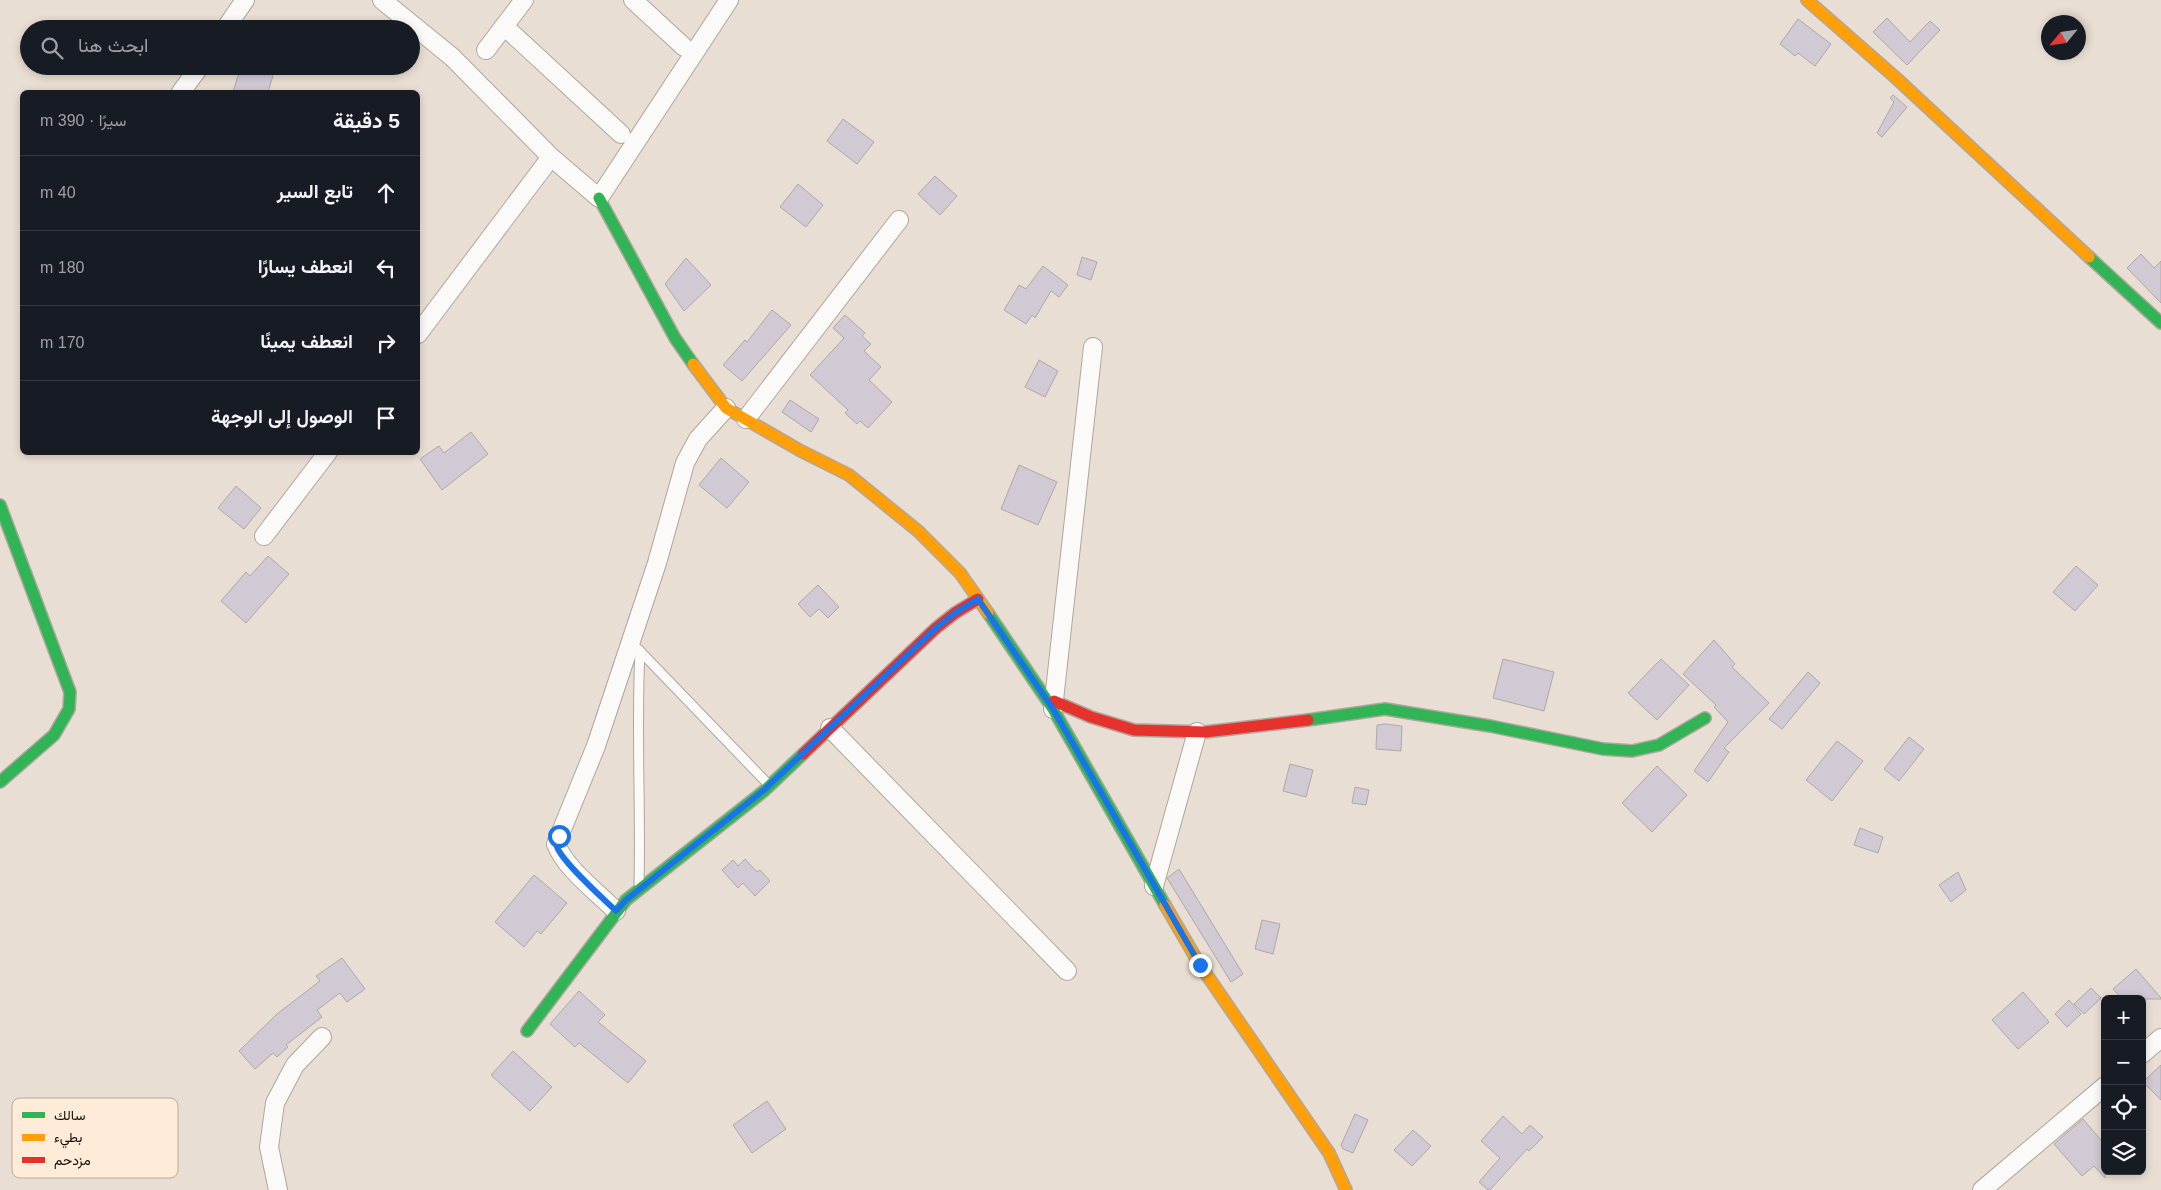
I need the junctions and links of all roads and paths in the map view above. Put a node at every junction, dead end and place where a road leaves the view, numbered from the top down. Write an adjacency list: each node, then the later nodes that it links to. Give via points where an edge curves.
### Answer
1 (245, 0): 7 (street)
2 (382, 0): 8 (street)
3 (524, 0): 9 (street)
4 (633, 0): 11 (street)
5 (729, 0): 17 (street)
6 (1807, 0): 19 (street)
7 (231, 20)
8 (407, 20)
9 (504, 26): 12 (street); 15 (street)
10 (420, 31): 16 (street, via 452,57)
11 (684, 47)
12 (486, 50)
13 (193, 75): 14 (street)
14 (182, 90)
15 (621, 134)
16 (551, 157): 17 (street); 20 (street)
17 (599, 198): 22 (street, via 675,338)
18 (899, 220): 23 (street)
19 (2161, 323)
20 (420, 331)
21 (1093, 347): 29 (street)
22 (726, 408): 23 (street); 28 (street, via 698,439 685,463)
23 (746, 419): 27 (street, via 849,475 918,531 960,573)
24 (326, 455): 26 (street)
25 (0, 505): 33 (street, via 70,692 69,709 54,735)
26 (264, 536)
27 (978, 599): 29 (street); 31 (street, via 936,628)
28 (636, 646): 34 (lane); 36 (lane, via 641,810); 37 (street, via 556,844 570,865)
29 (1053, 705): 32 (street, via 1134,730); 35 (street)
30 (1705, 718): 32 (street, via 1659,745 1632,751 1603,749 1384,709 1275,725)
31 (830, 728): 34 (street); 38 (street)
32 (1197, 732): 35 (street)
33 (0, 782)
34 (770, 786): 36 (street)
35 (1154, 886): 45 (street, via 1214,989 1329,1153)
36 (639, 890): 37 (street)
37 (616, 911): 39 (street)
38 (1067, 970)
39 (527, 1031)
40 (322, 1037): 44 (street, via 294,1065 275,1103 269,1147)
41 (2161, 1038): 42 (street)
42 (2146, 1051)
43 (2101, 1089): 46 (street)
44 (278, 1190)
45 (1346, 1190)
46 (1982, 1190)

